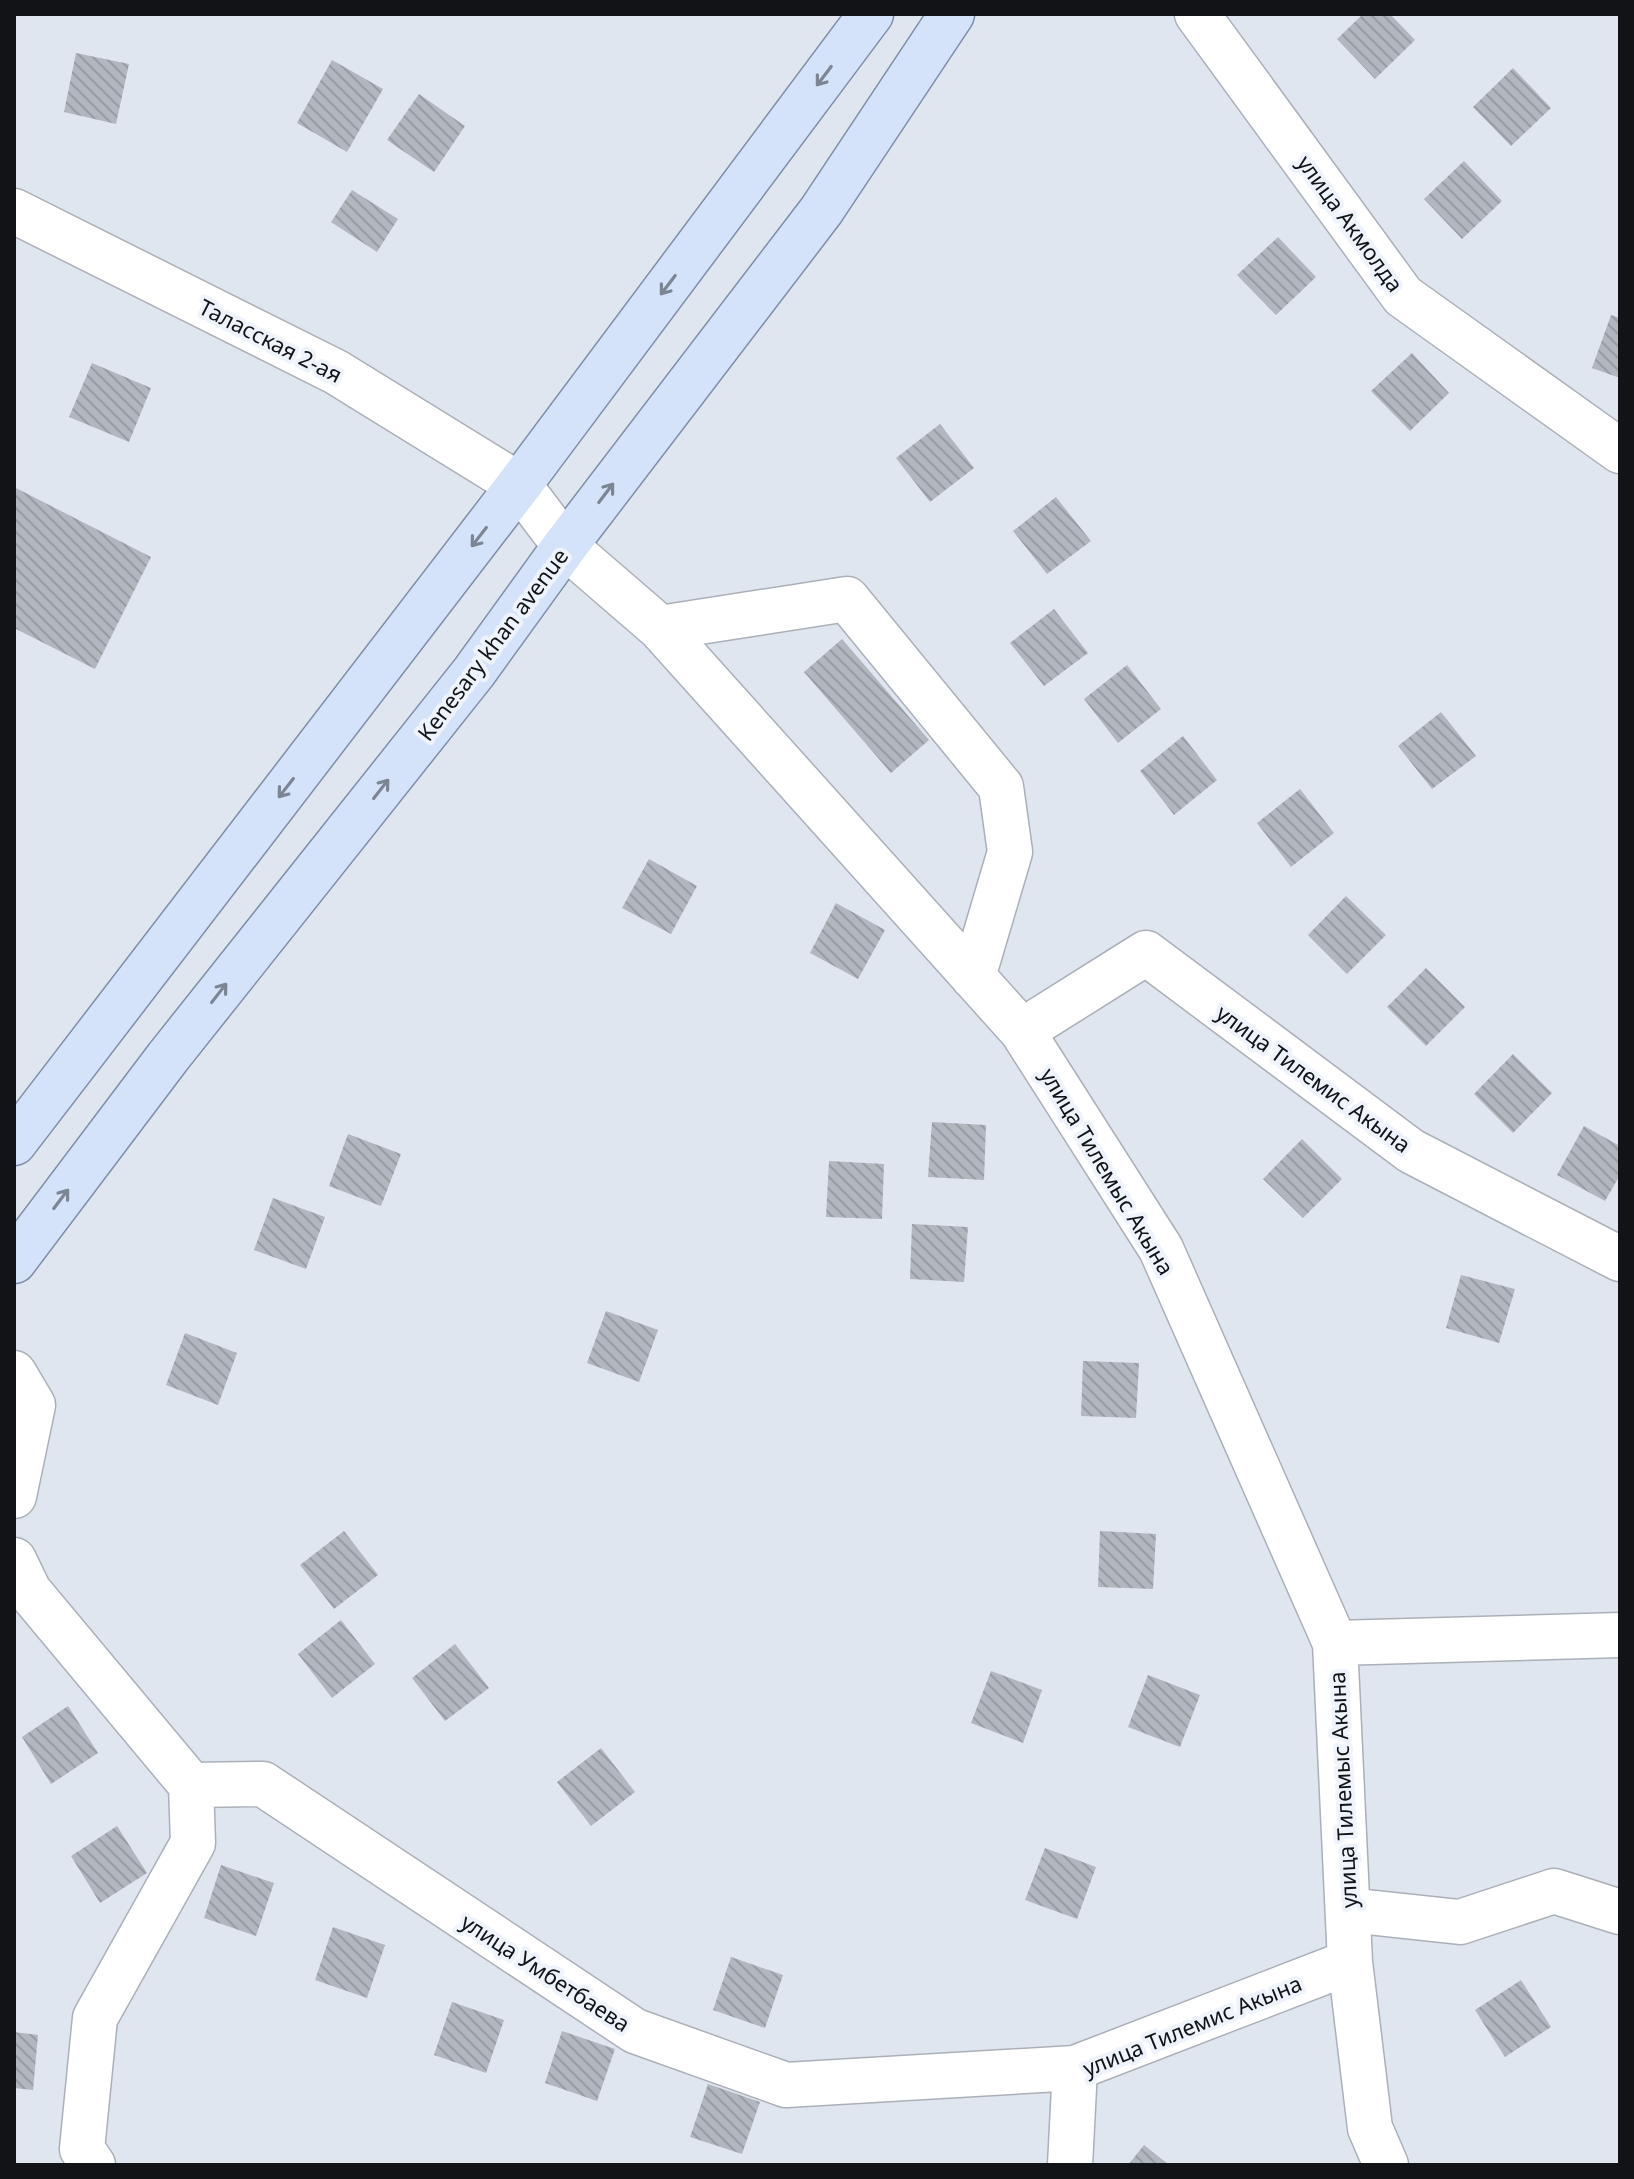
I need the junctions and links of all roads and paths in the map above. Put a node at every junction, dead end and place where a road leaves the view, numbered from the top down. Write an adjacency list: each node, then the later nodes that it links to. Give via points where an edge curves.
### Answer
1 (871, 14): 6 (main road, one-way to 6)
2 (952, 14): 7 (main road, Kenesary khan avenue, one-way to 2, via 821,211)
3 (1197, 14): 5 (street, улица Акмолда, via 1403,296)
4 (14, 211): 6 (street, Таласская 2-ая, via 336,372)
5 (1620, 451)
6 (519, 485): 7 (street, улица Тилемыс Акына); 11 (main road, one-way to 11)
7 (565, 546): 8 (street, улица Тилемыс Акына); 13 (main road, Kenesary khan avenue, one-way to 7, via 168,1057 474,672)
8 (660, 628): 9 (street, улица Тилемыс Акына); 9 (street, via 847,599 1001,787 1010,852)
9 (973, 977): 10 (street, улица Тилемыс Акына)
10 (1022, 1031): 12 (street, улица Тилемис Акына, via 1146,953 1411,1151); 18 (street, улица Тилемыс Акына, via 1161,1249)
11 (14, 1143)
12 (1620, 1259)
13 (14, 1261)
14 (14, 1373): 15 (street, via 33,1405)
15 (14, 1496)
16 (14, 1560): 19 (street, via 29,1591)
17 (1620, 1635): 18 (street)
18 (1335, 1643): 20 (street, улица Тилемыс Акына)
19 (191, 1785): 23 (street, улица Умбетбаева, via 263,1784 635,2031 786,2085); 24 (street, via 193,1843 95,2018 82,2149)
20 (1348, 1910): 21 (street, via 1460,1922 1554,1891); 22 (street, улица Тилемыс Акына)
21 (1620, 1912)
22 (1350, 1962): 23 (street, улица Тилемис Акына); 26 (street, улица Тилемыс Акына, via 1370,2128)
23 (1075, 2068): 25 (street, улица Тилемис Акына)
24 (93, 2165)
25 (1070, 2165)
26 (1386, 2165)

